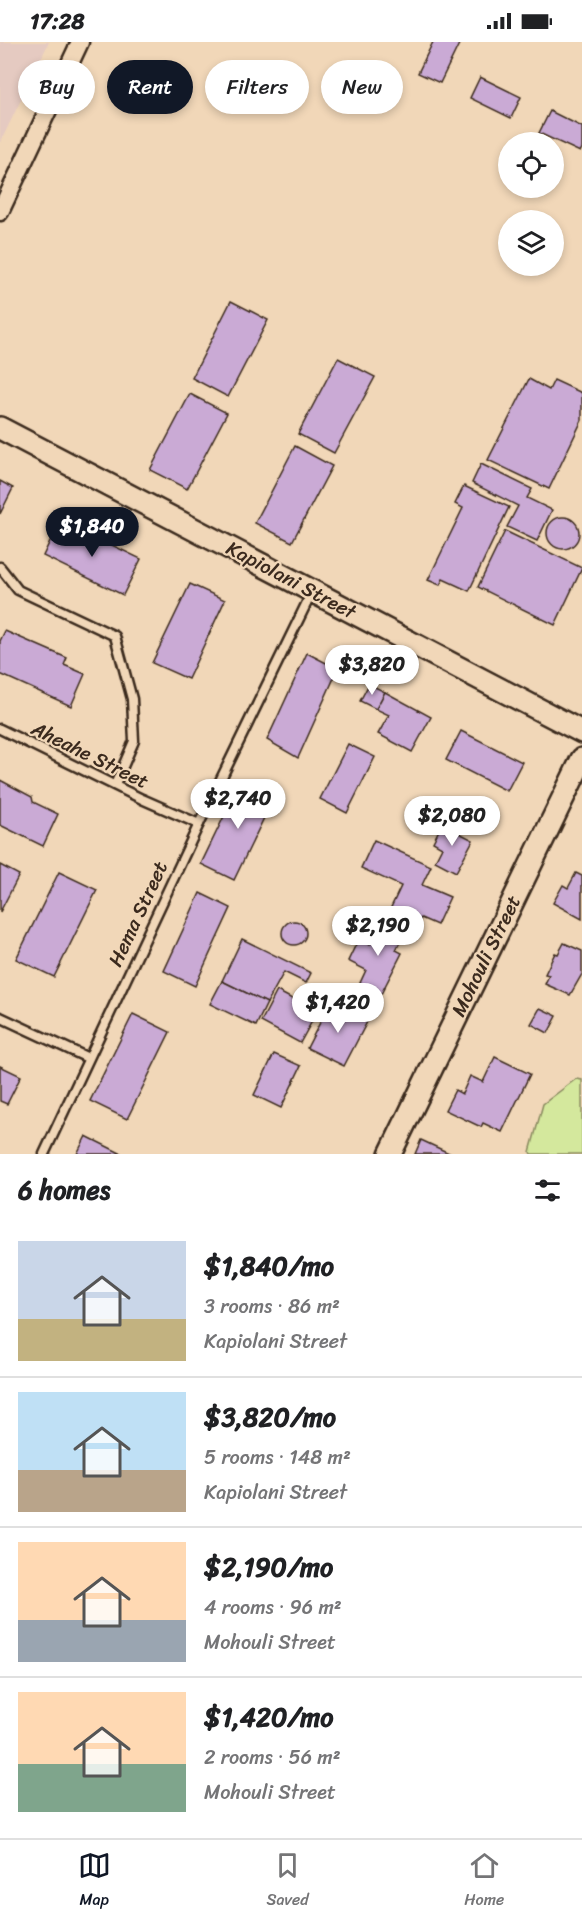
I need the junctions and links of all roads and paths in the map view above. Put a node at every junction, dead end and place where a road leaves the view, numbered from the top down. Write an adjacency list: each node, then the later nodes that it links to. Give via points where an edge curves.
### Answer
1 (80, 42): 2 (street)
2 (0, 212)
3 (0, 428): 5 (street, Kapiolani Street)
4 (0, 567): 9 (lane, via 18,590 115,636 132,699 134,741)
5 (312, 592): 7 (street, Kapiolani Street); 10 (lane, Hema Street)
6 (0, 729): 9 (lane, Aheahe Street)
7 (582, 732)
8 (582, 759): 14 (street, Mohouli Street)
9 (115, 785): 10 (lane, Aheahe Street)
10 (200, 824): 12 (lane, Hema Street)
11 (0, 1017): 12 (lane)
12 (88, 1058): 13 (lane, Hema Street)
13 (44, 1154)
14 (390, 1154)

